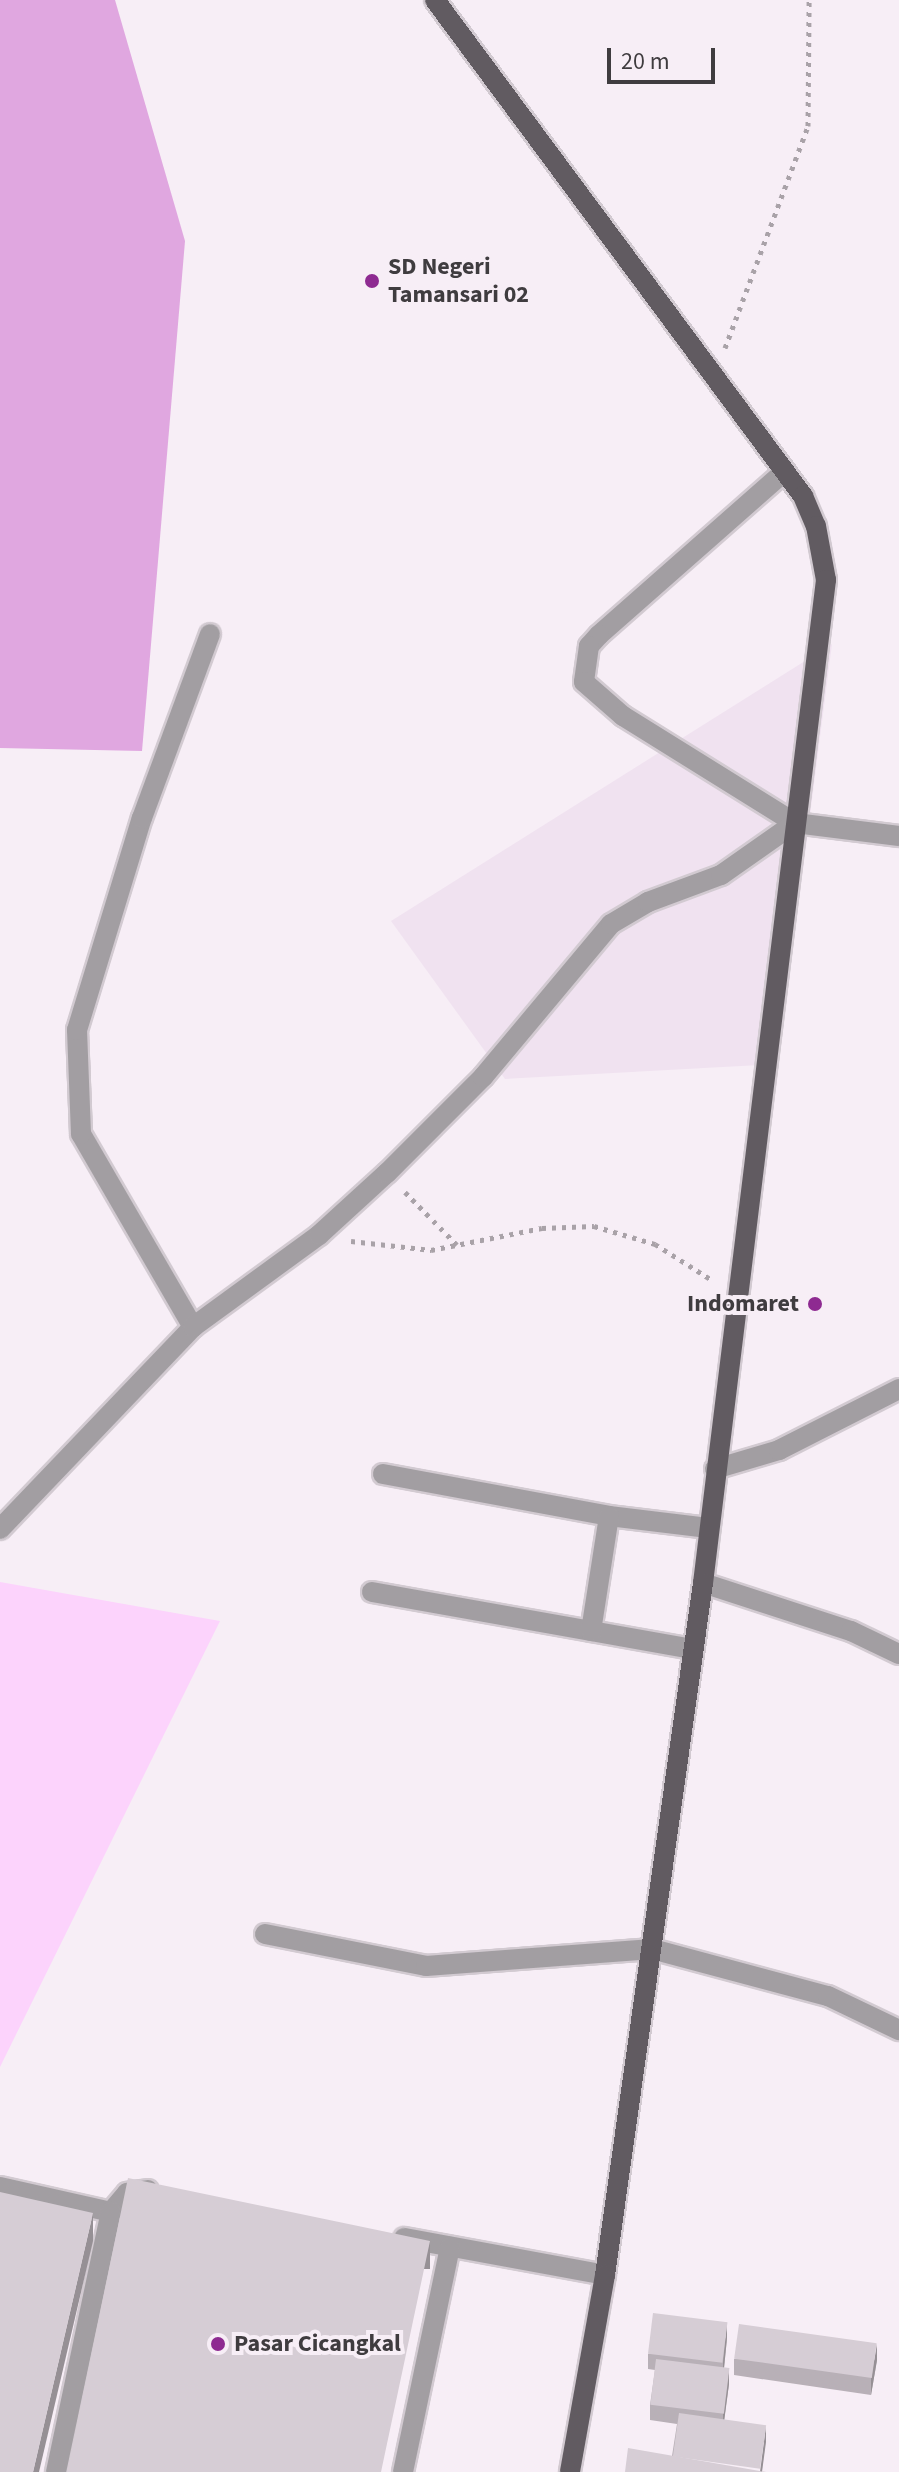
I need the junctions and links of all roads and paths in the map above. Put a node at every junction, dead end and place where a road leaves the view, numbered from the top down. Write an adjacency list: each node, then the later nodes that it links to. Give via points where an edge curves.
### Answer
1 (435, 0): 3 (main road)
2 (809, 0): 3 (path, via 808,126)
3 (716, 373): 4 (main road)
4 (784, 472): 6 (main road, via 803,496 816,526 826,580); 6 (street, via 599,635 589,646 584,682 623,716)
5 (210, 634): 12 (street, via 142,818 77,1030 81,1134)
6 (795, 823): 7 (street); 8 (street, via 721,875 648,902 611,924 483,1077); 11 (main road)
7 (899, 836)
8 (387, 1173): 9 (street); 10 (path)
9 (319, 1235): 10 (path, via 431,1250); 12 (street)
10 (457, 1245): 11 (path, via 542,1228 594,1226 655,1244 708,1273)
11 (733, 1311): 14 (main road)
12 (193, 1327): 18 (street)
13 (899, 1389): 14 (street, via 779,1450)
14 (715, 1469): 17 (main road)
15 (383, 1474): 16 (street)
16 (609, 1516): 17 (street); 21 (street)
17 (708, 1528): 19 (main road)
18 (0, 1529)
19 (703, 1583): 22 (main road); 23 (street, via 851,1631)
20 (372, 1592): 21 (street)
21 (591, 1631): 22 (street)
22 (693, 1649): 25 (main road)
23 (899, 1654)
24 (265, 1934): 25 (street, via 426,1966)
25 (652, 1949): 26 (street, via 828,1996); 32 (main road)
26 (899, 2030)
27 (0, 2187): 29 (street)
28 (169, 2192): 29 (street, via 127,2193)
29 (111, 2212): 33 (street)
30 (388, 2234): 31 (street)
31 (450, 2247): 32 (street); 34 (street)
32 (605, 2275): 35 (main road)
33 (56, 2472)
34 (403, 2472)
35 (570, 2472)

